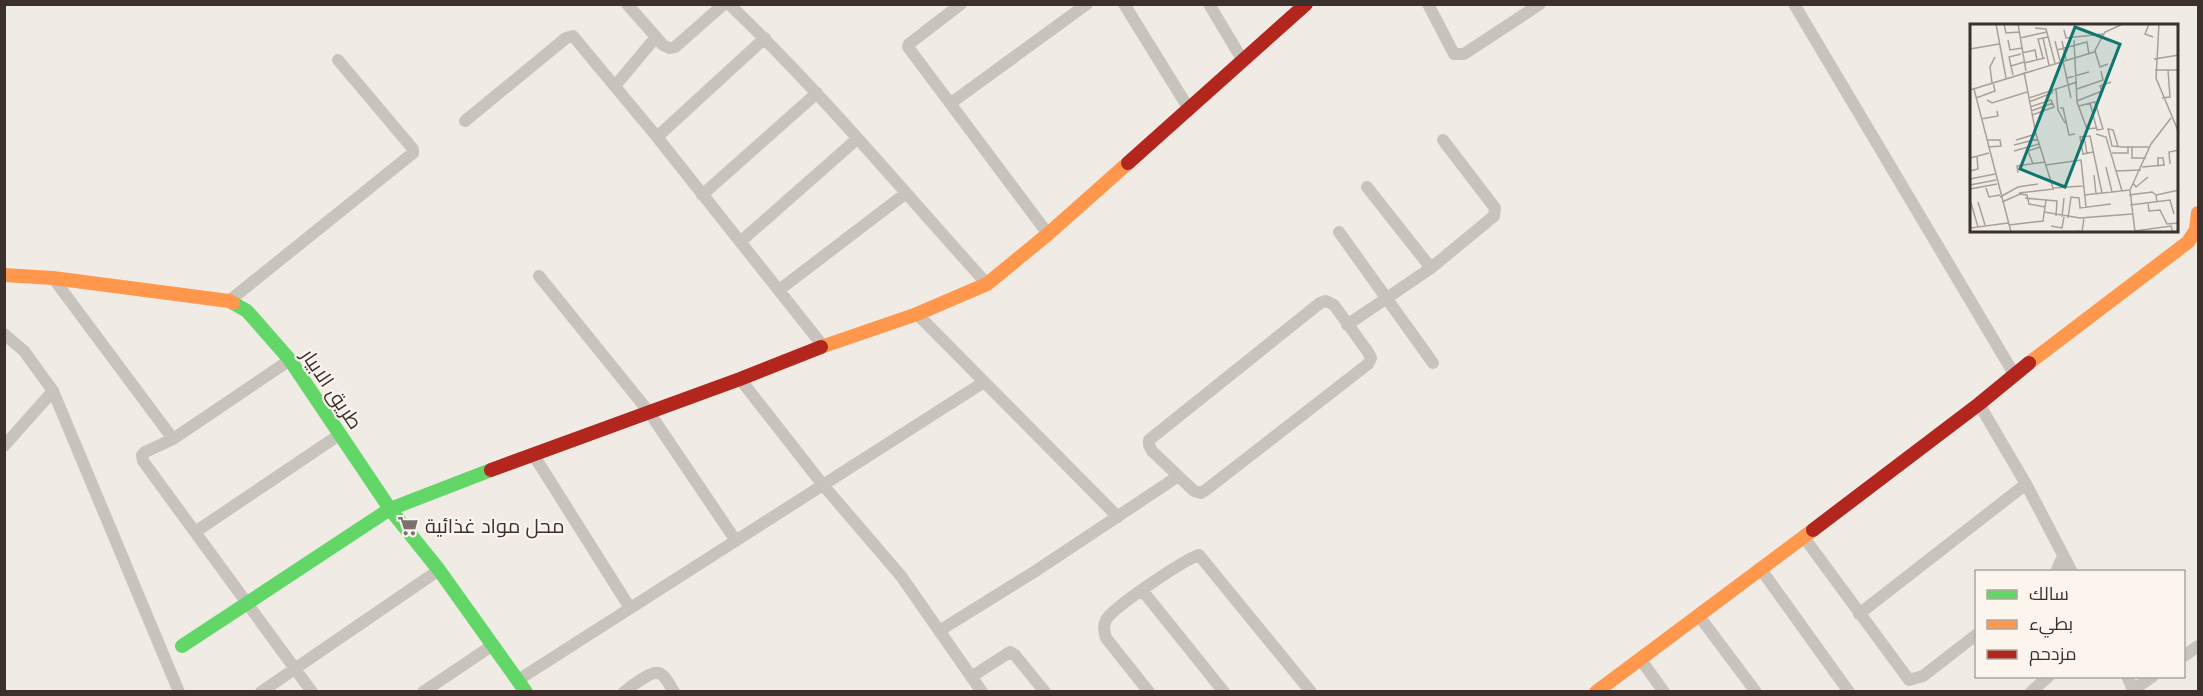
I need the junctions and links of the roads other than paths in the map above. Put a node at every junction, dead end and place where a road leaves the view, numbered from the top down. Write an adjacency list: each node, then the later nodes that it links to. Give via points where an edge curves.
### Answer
1 (627, 4): 12 (street)
2 (724, 4): 12 (street, via 675,47 663,45)
3 (729, 4): 13 (street)
4 (961, 4): 18 (street, via 908,47)
5 (1088, 4): 18 (street)
6 (1124, 4): 19 (street)
7 (1209, 4): 15 (street)
8 (1306, 4): 15 (street)
9 (1428, 4): 11 (street, via 1458,55)
10 (1794, 4): 45 (street)
11 (1538, 5)
12 (656, 37): 16 (street)
13 (765, 38): 17 (street); 21 (street)
14 (338, 60): 38 (street, via 413,153)
15 (1243, 61): 19 (street)
16 (615, 86): 20 (street, via 573,36); 21 (street)
17 (817, 93): 22 (street); 26 (street)
18 (951, 103): 29 (street)
19 (1189, 109): 29 (street)
20 (465, 121)
21 (657, 137): 26 (street)
22 (857, 139): 25 (street); 30 (street)
23 (1443, 141): 31 (street, via 1495,212)
24 (1367, 187): 31 (street)
25 (905, 194): 35 (street); 36 (street)
26 (702, 195): 30 (street)
27 (2199, 213): 45 (street, via 2196,230 2188,242)
28 (1339, 232): 37 (street)
29 (1048, 234): 35 (street)
30 (740, 242): 36 (street)
31 (1431, 268): 37 (street)
32 (4, 275): 34 (street, طريق الابيار)
33 (539, 276): 50 (street)
34 (53, 278): 38 (street, طريق الابيار); 52 (street)
35 (987, 284): 39 (street)
36 (779, 290): 42 (street)
37 (1386, 297): 40 (street); 44 (street)
38 (229, 301): 43 (street, طريق الابيار, via 247,311)
39 (917, 314): 42 (street); 47 (street)
40 (1347, 325): 55 (street, via 1371,358 1368,364 1201,493); 55 (street, via 1332,303 1320,303 1149,440 1152,451)
41 (4, 334): 48 (street, via 24,351)
42 (823, 346): 46 (street)
43 (290, 360): 51 (street, طريق الابيار); 52 (street)
44 (1433, 363)
45 (2014, 374): 49 (street)
46 (740, 379): 50 (street); 57 (street)
47 (984, 382): 57 (street); 59 (street)
48 (53, 391): 53 (street); 87 (street)
49 (1979, 404): 56 (street); 61 (street)
50 (649, 412): 54 (street); 62 (street)
51 (339, 435): 58 (street, طريق الابيار); 60 (street)
52 (173, 439): 60 (street, via 144,452 143,461)
53 (4, 446)
54 (533, 454): 58 (street); 70 (street)
55 (1177, 477): 59 (street)
56 (2026, 484): 63 (street); 71 (street)
57 (823, 485): 62 (street); 73 (street, via 901,576)
58 (390, 509): 65 (street, طريق الابيار); 69 (street)
59 (1118, 517): 73 (street)
60 (195, 532): 69 (street)
61 (1803, 536): 64 (street); 71 (street)
62 (736, 541): 70 (street)
63 (2063, 556): 66 (street); 67 (street)
64 (1760, 568): 72 (street); 100 (street)
65 (438, 570): 75 (street, طريق الابيار); 80 (street)
66 (2057, 570)
67 (2071, 570)
68 (1142, 590): 85 (street, via 1199,555); 95 (street, via 1107,617 1103,628 1106,638); 96 (street)
69 (247, 602): 76 (street); 80 (street)
70 (630, 608): 84 (street)
71 (1859, 614): 74 (street, via 1909,680 1923,676)
72 (1700, 616): 79 (street); 99 (street)
73 (939, 631): 81 (street)
74 (1975, 637)
75 (493, 645): 84 (street, طريق الابيار); 90 (street)
76 (182, 646)
77 (2199, 646): 78 (street)
78 (2185, 655)
79 (1641, 660): 97 (street); 98 (street)
80 (295, 667): 88 (street); 89 (street)
81 (970, 678): 93 (street); 94 (street, via 1010,652)
82 (2047, 678): 101 (street)
83 (2150, 678): 86 (street)
84 (522, 686)
85 (1309, 691)
86 (2134, 691)
87 (179, 692)
88 (261, 692)
89 (312, 692)
90 (423, 692)
91 (624, 692): 92 (street, via 658,673)
92 (674, 692)
93 (982, 692)
94 (1045, 692)
95 (1149, 692)
96 (1224, 692)
97 (1596, 692)
98 (1664, 692)
99 (1756, 692)
100 (1849, 692)
101 (2031, 692)

